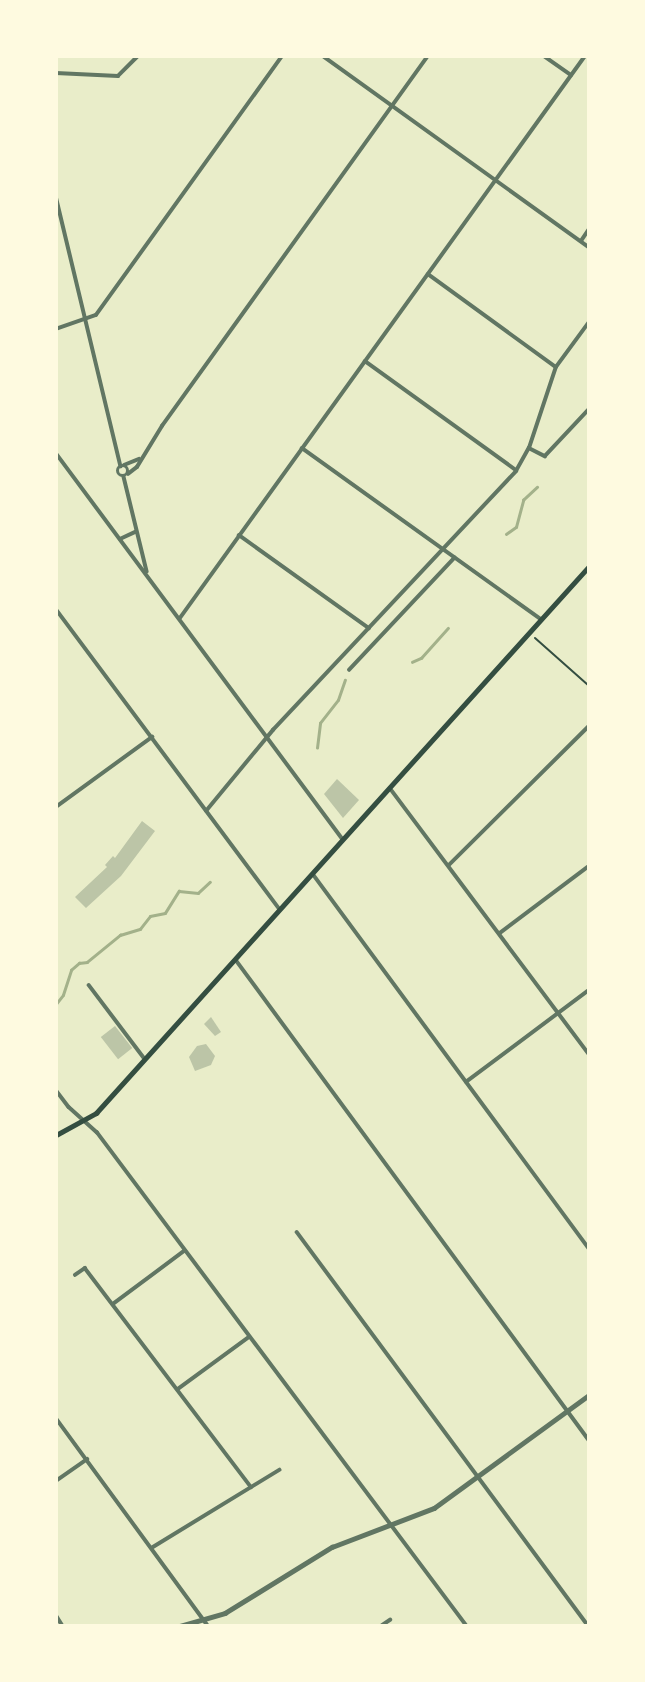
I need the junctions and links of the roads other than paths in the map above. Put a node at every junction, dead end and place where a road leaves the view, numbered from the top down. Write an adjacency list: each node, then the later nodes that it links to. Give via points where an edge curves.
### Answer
1 (138, 56): 7 (street, via 118,76)
2 (282, 56): 16 (street, via 96,316)
3 (323, 56): 9 (street)
4 (428, 56): 9 (street)
5 (544, 56): 8 (street)
6 (584, 56): 8 (street)
7 (56, 73)
8 (571, 75): 10 (street)
9 (392, 107): 10 (street); 25 (street)
10 (495, 180): 13 (street); 15 (street)
11 (56, 196): 16 (street)
12 (589, 229): 13 (street)
13 (580, 241): 14 (street)
14 (589, 247)
15 (428, 274): 19 (street); 20 (street)
16 (86, 321): 18 (street); 26 (street)
17 (589, 321): 20 (street)
18 (56, 329)
19 (365, 361): 22 (street); 27 (street)
20 (556, 367): 23 (street)
21 (589, 409): 23 (street, via 545,456)
22 (302, 448): 30 (street); 32 (street)
23 (529, 448): 27 (street)
24 (56, 453): 31 (street)
25 (141, 458): 26 (street); 28 (street)
26 (122, 466): 28 (street); 28 (street, via 117,473)
27 (516, 471): 32 (street)
28 (126, 475): 29 (street)
29 (135, 531): 31 (street); 35 (street)
30 (239, 535): 37 (street); 39 (street)
31 (120, 539): 35 (street, via 138,566)
32 (444, 551): 33 (street); 39 (street)
33 (454, 558): 38 (street); 40 (street)
34 (589, 566): 38 (main road)
35 (147, 571): 37 (street)
36 (56, 609): 42 (street)
37 (180, 618): 43 (street)
38 (541, 620): 44 (main road)
39 (369, 628): 43 (street)
40 (349, 670)
41 (589, 726): 48 (street)
42 (152, 737): 45 (street); 46 (street)
43 (267, 737): 46 (street); 47 (street)
44 (390, 788): 47 (main road); 48 (street)
45 (56, 807)
46 (206, 811): 51 (street)
47 (343, 839): 50 (main road)
48 (449, 865): 52 (street)
49 (589, 866): 52 (street)
50 (313, 874): 51 (main road); 59 (street)
51 (280, 910): 53 (main road)
52 (500, 933): 56 (street)
53 (236, 960): 58 (main road); 71 (street)
54 (89, 985): 58 (street)
55 (589, 990): 56 (street)
56 (558, 1013): 57 (street); 59 (street)
57 (589, 1054)
58 (145, 1059): 61 (main road, via 96,1113)
59 (466, 1082): 64 (street)
60 (56, 1090): 61 (street)
61 (83, 1120): 62 (main road); 65 (street, via 97,1132)
62 (56, 1135)
63 (297, 1232): 76 (street)
64 (589, 1248)
65 (184, 1251): 67 (street); 68 (street)
66 (75, 1275): 67 (street, via 85,1268)
67 (113, 1304): 69 (street)
68 (249, 1337): 69 (street); 79 (street)
69 (178, 1389): 78 (street)
70 (589, 1395): 71 (street)
71 (567, 1411): 73 (street); 76 (street)
72 (56, 1418): 74 (street)
73 (589, 1440)
74 (87, 1459): 77 (street); 80 (street)
75 (279, 1470): 78 (street)
76 (479, 1477): 79 (street, via 434,1508); 89 (street)
77 (56, 1481)
78 (251, 1486): 80 (street)
79 (391, 1525): 82 (street, via 332,1547); 88 (street)
80 (153, 1547): 82 (street)
81 (56, 1615): 84 (street)
82 (204, 1620): 85 (street); 86 (street)
83 (390, 1620): 87 (street)
84 (64, 1626)
85 (180, 1626)
86 (208, 1626)
87 (381, 1626)
88 (467, 1626)
89 (589, 1626)

